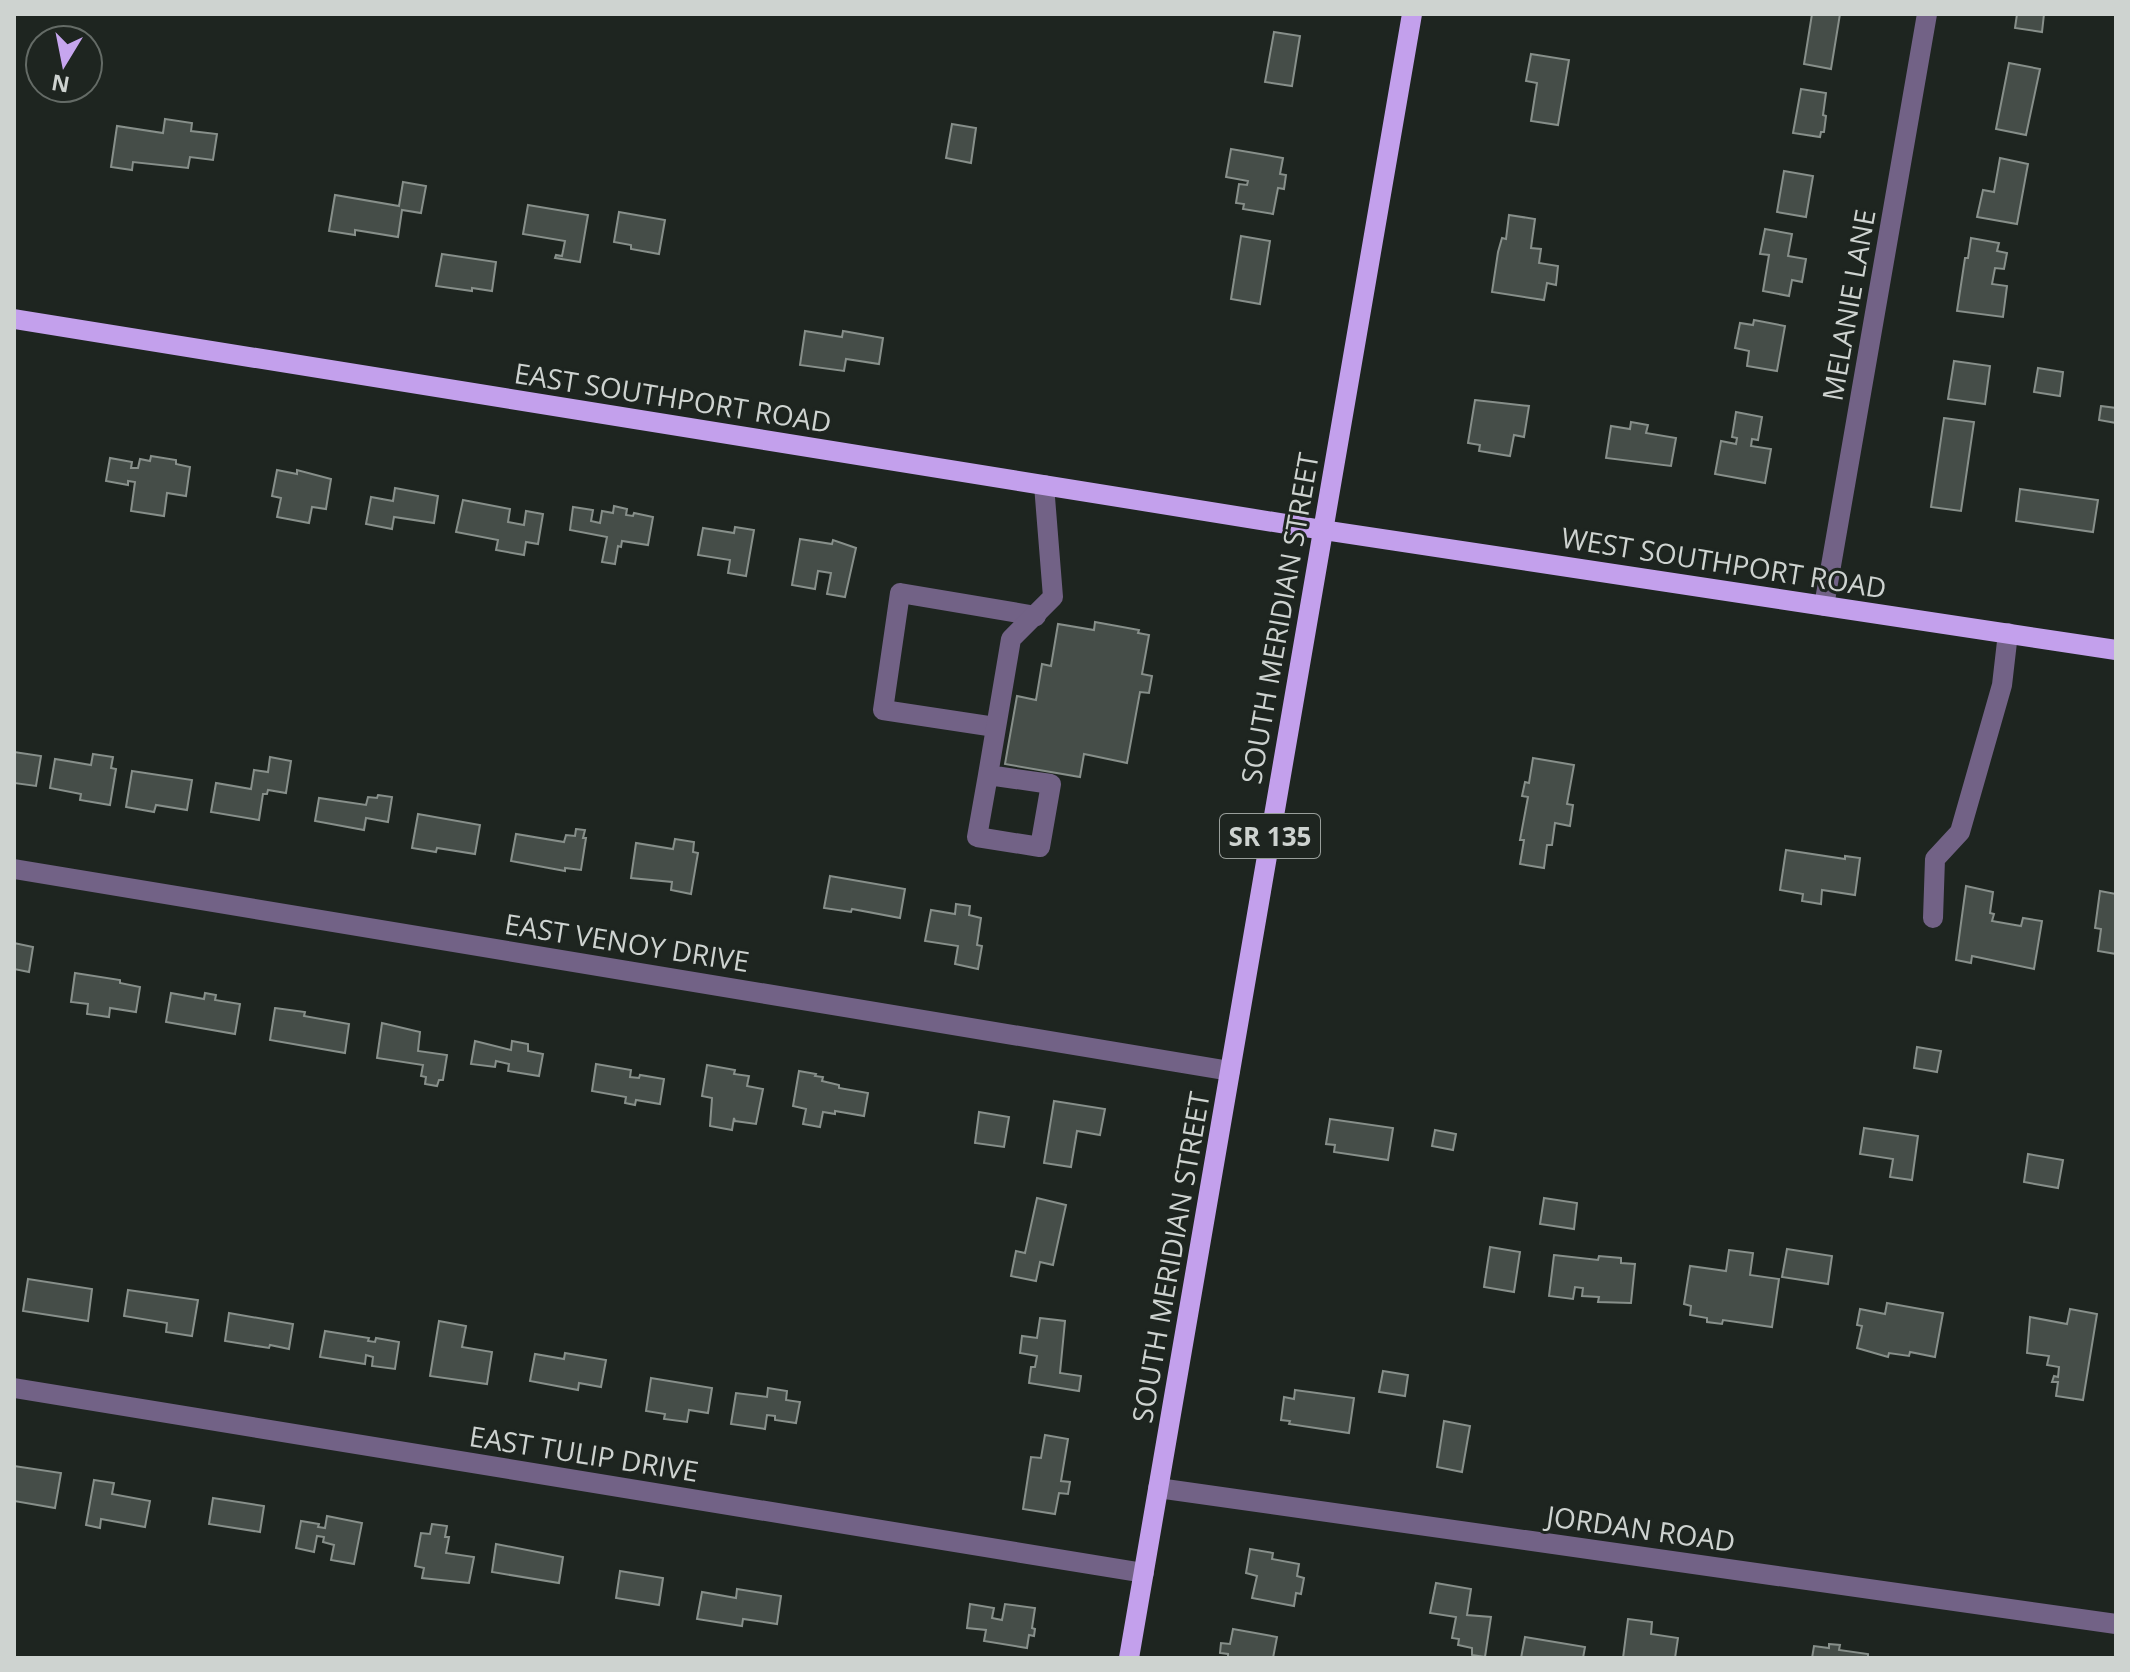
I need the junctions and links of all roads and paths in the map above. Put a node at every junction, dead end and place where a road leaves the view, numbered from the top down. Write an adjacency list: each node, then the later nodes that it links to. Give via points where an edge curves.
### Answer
1 (1412, 14): 5 (main road, SOUTH MERIDIAN STREET / SR 135)
2 (1927, 14): 6 (street, MELANIE LANE)
3 (14, 319): 4 (main road, EAST SOUTHPORT ROAD)
4 (1044, 485): 5 (main road, EAST SOUTHPORT ROAD); 7 (street, via 1053,597)
5 (1323, 530): 6 (main road, WEST SOUTHPORT ROAD); 14 (main road, SOUTH MERIDIAN STREET / SR 135)
6 (1824, 606): 8 (main road, WEST SOUTHPORT ROAD)
7 (1036, 616): 10 (street, via 1011,639); 10 (street, via 900,593 883,710)
8 (2008, 633): 9 (main road, WEST SOUTHPORT ROAD); 13 (street, via 2002,685 1960,832 1935,859)
9 (2116, 650)
10 (995, 727): 11 (street)
11 (988, 775): 11 (street, via 1051,784 1040,847 977,837)
12 (14, 869): 14 (street, EAST VENOY DRIVE)
13 (1933, 918)
14 (1230, 1071): 16 (main road, SOUTH MERIDIAN STREET / SR 135)
15 (14, 1388): 17 (street, EAST TULIP DRIVE)
16 (1158, 1488): 17 (main road, SOUTH MERIDIAN STREET / SR 135); 18 (street, JORDAN ROAD)
17 (1144, 1573): 19 (main road, SOUTH MERIDIAN STREET / SR 135)
18 (2116, 1624)
19 (1129, 1658)

